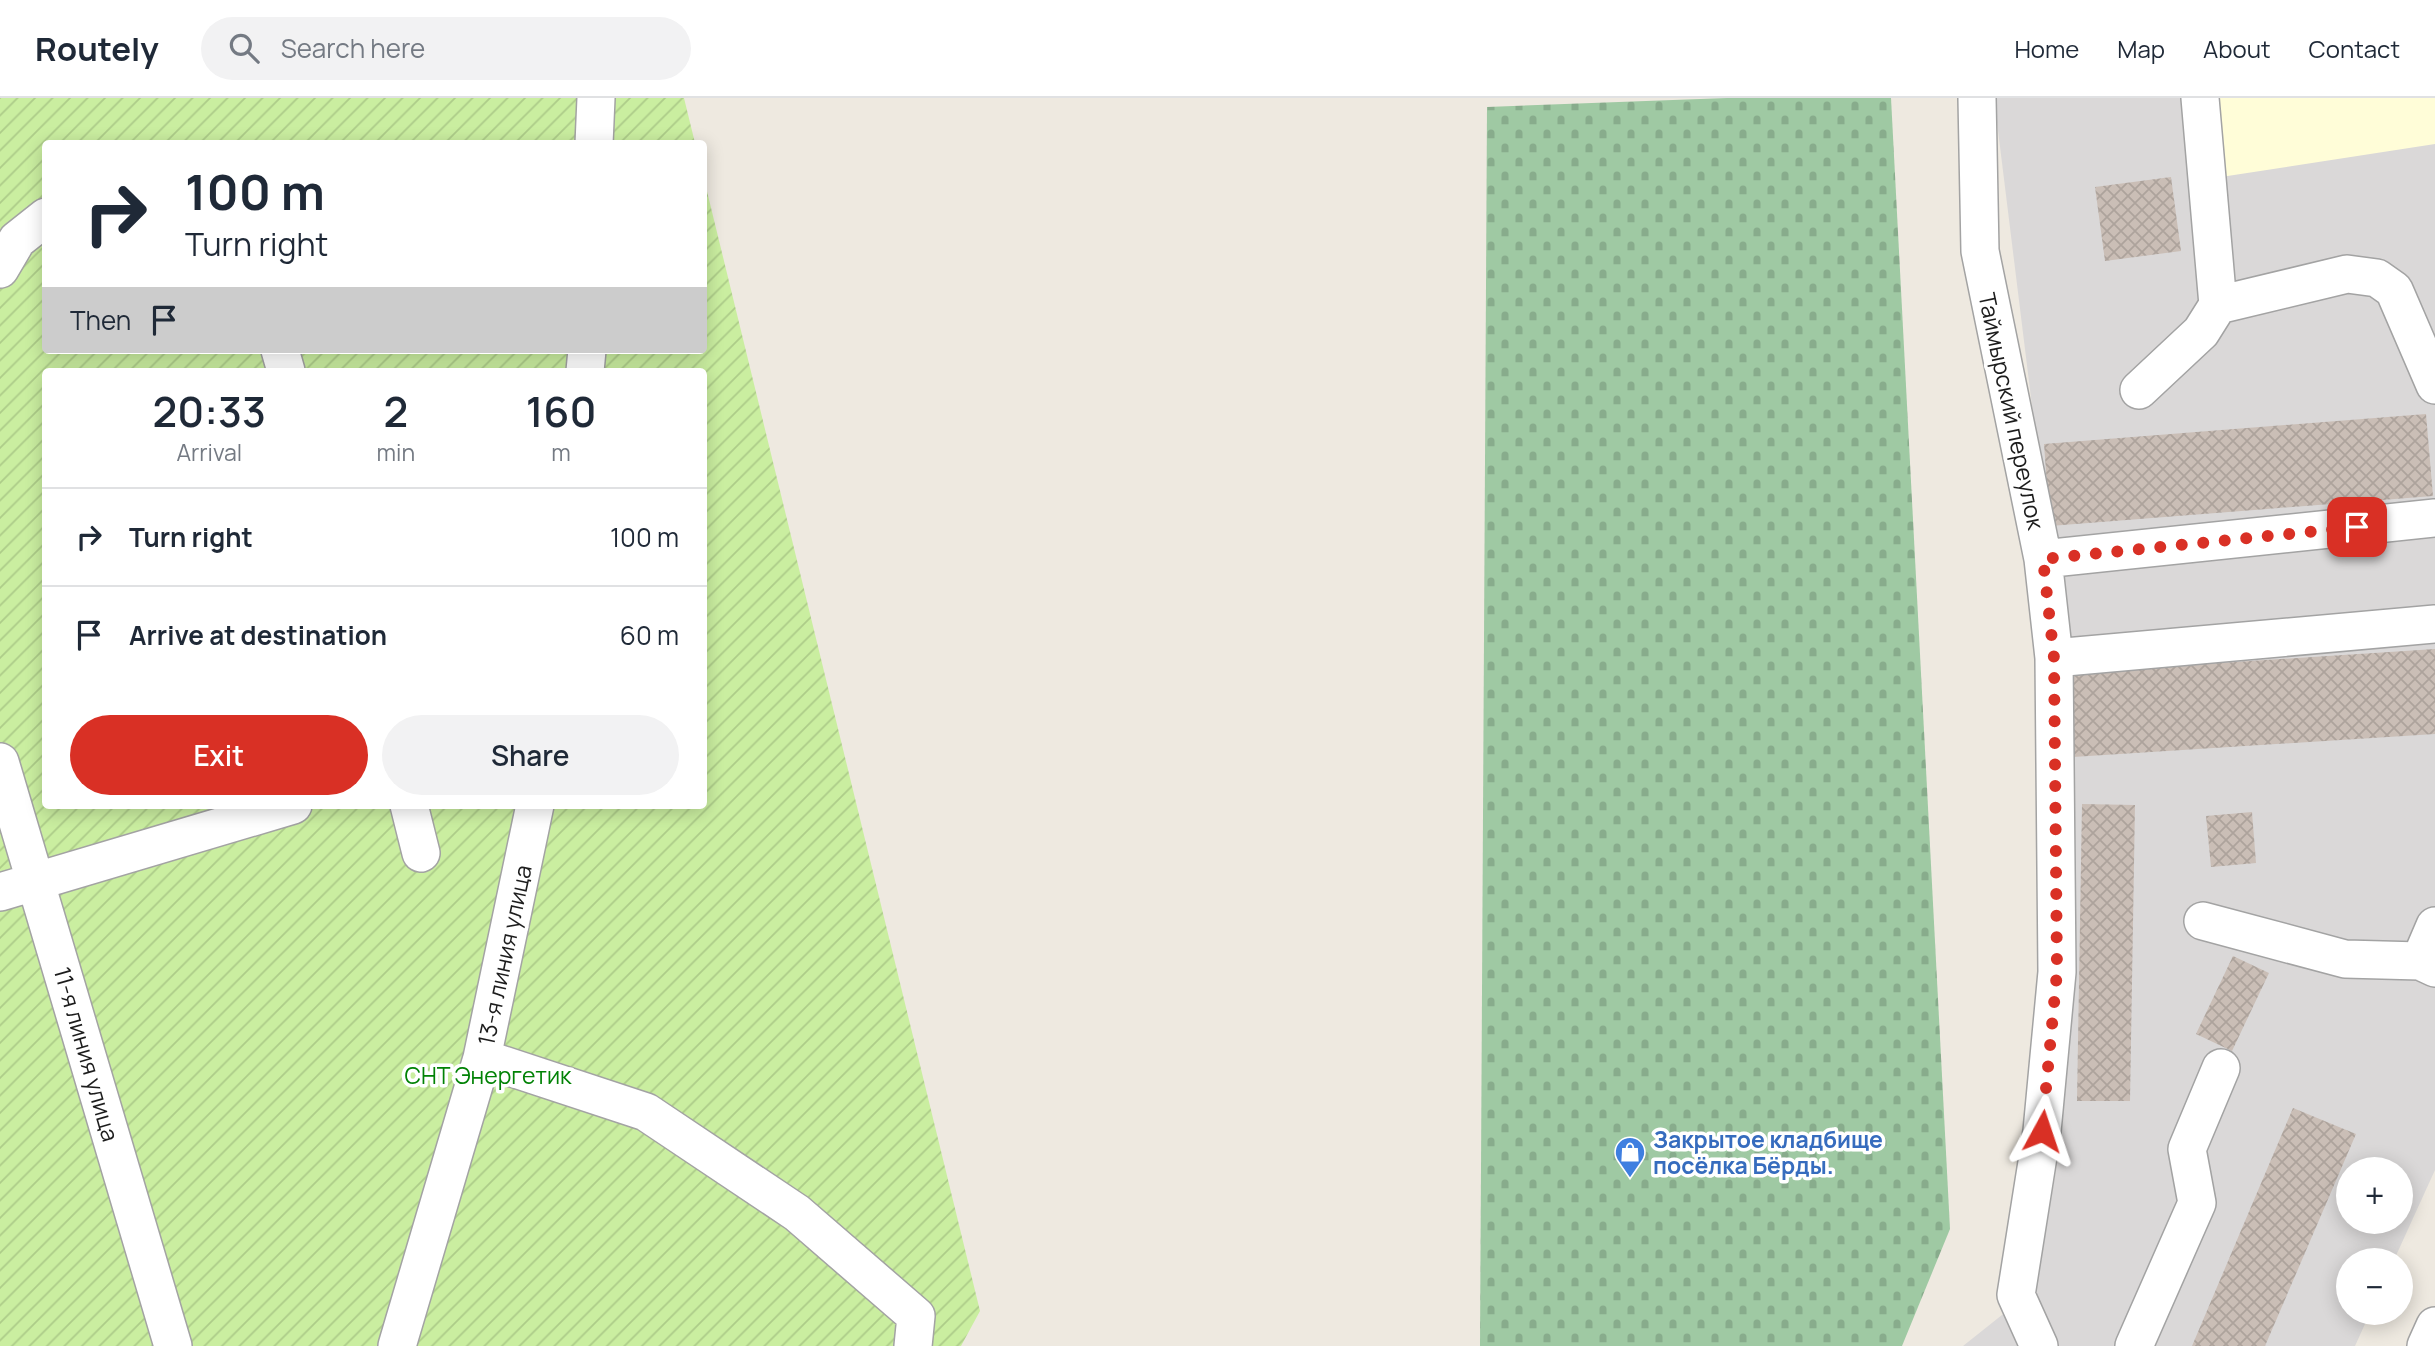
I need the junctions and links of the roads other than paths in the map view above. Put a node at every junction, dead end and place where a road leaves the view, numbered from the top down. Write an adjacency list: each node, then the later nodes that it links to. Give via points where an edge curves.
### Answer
1 (596, 98): 4 (street)
2 (1976, 98): 11 (street, Таймырский переулок, via 1980,251)
3 (2200, 98): 7 (street)
4 (594, 140)
5 (42, 220): 6 (street, via 17,240)
6 (0, 269)
7 (2218, 305): 8 (street, via 2347,274 2376,278 2394,290); 9 (street, via 2201,332)
8 (2435, 385)
9 (2139, 390)
10 (2435, 518): 11 (street)
11 (2043, 559): 13 (street, Таймырский переулок)
12 (2435, 624): 13 (street)
13 (2054, 658): 30 (street, Таймырский переулок, via 2057,972 2042,1131 2016,1295)
14 (0, 762): 19 (street, 11-я линия улица)
15 (279, 809): 19 (street)
16 (410, 809): 18 (street)
17 (534, 809): 24 (street, 13-я линия улица)
18 (421, 853)
19 (36, 881): 20 (street); 27 (street, 11-я линия улица)
20 (0, 892)
21 (2203, 921): 23 (street, via 2345,959)
22 (2435, 926): 23 (street)
23 (2427, 964)
24 (482, 1058): 28 (street, 13-я линия улица); 29 (street, via 646,1112 751,1182 797,1213 916,1315)
25 (2221, 1068): 31 (street, via 2187,1149 2197,1203)
26 (2435, 1325): 32 (street)
27 (173, 1346)
28 (397, 1346)
29 (913, 1346)
30 (2039, 1346)
31 (2134, 1346)
32 (2426, 1346)

